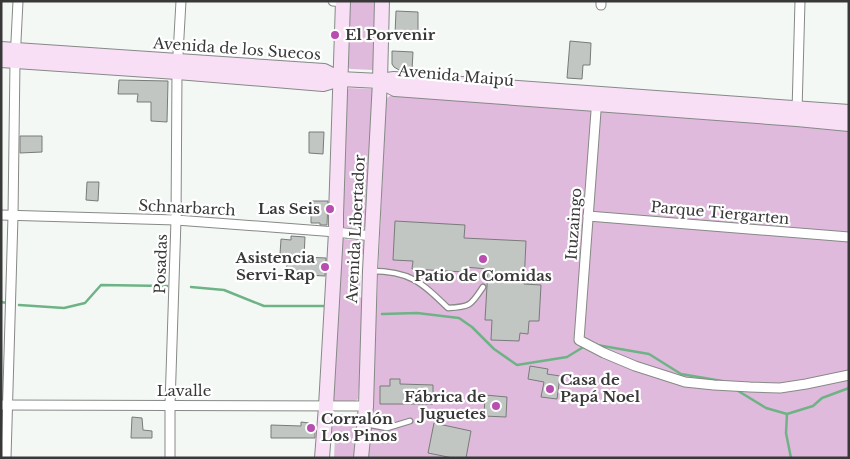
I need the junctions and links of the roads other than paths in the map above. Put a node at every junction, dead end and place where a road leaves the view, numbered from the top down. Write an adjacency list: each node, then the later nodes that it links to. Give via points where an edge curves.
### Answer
1 (18, 1): 7 (street)
2 (181, 1): 8 (street, Posadas)
3 (382, 1): 10 (main road, Avenida Libertador)
4 (800, 1): 13 (street)
5 (340, 2): 9 (main road, Avenida Libertador)
6 (1, 48): 7 (main road, Avenida de los Suecos)
7 (11, 57): 8 (main road, Avenida de los Suecos); 16 (street)
8 (178, 66): 9 (main road, Avenida de los Suecos, via 324,71); 18 (street, Posadas)
9 (340, 79): 10 (main road, Avenida de los Suecos); 19 (main road, Avenida Libertador)
10 (380, 81): 13 (main road, Avenida Maipú, via 394,79); 20 (main road, Avenida Libertador)
11 (596, 111): 17 (street, Ituzaingo)
12 (849, 112): 13 (main road, Avenida Maipú)
13 (797, 114): 14 (main road, Avenida Maipú)
14 (849, 124)
15 (1, 216): 16 (street, Schnarbarch)
16 (13, 216): 18 (street, Schnarbarch); 25 (street)
17 (588, 216): 21 (street, Parque Tiergarten); 24 (street, Ituzaingo, via 579,340 635,366 685,382 780,388)
18 (176, 220): 19 (street, Schnarbarch); 26 (street, Posadas)
19 (336, 232): 20 (street, Schnarbarch); 27 (main road, Avenida Libertador)
20 (372, 236): 22 (main road, Avenida Libertador)
21 (849, 237)
22 (370, 271): 23 (lane, via 387,271 417,280 448,308 472,303); 28 (main road, Avenida Libertador)
23 (483, 286)
24 (849, 375)
25 (4, 405): 26 (street, Lavalle); 31 (street)
26 (170, 405): 27 (street, Lavalle); 32 (street, Posadas)
27 (326, 406): 28 (street, Lavalle); 33 (main road, Avenida Libertador)
28 (366, 406): 30 (main road, Avenida Libertador)
29 (410, 421): 30 (lane, via 387,428)
30 (365, 424): 34 (main road, Avenida Libertador)
31 (6, 458)
32 (170, 458)
33 (322, 458)
34 (361, 458)

